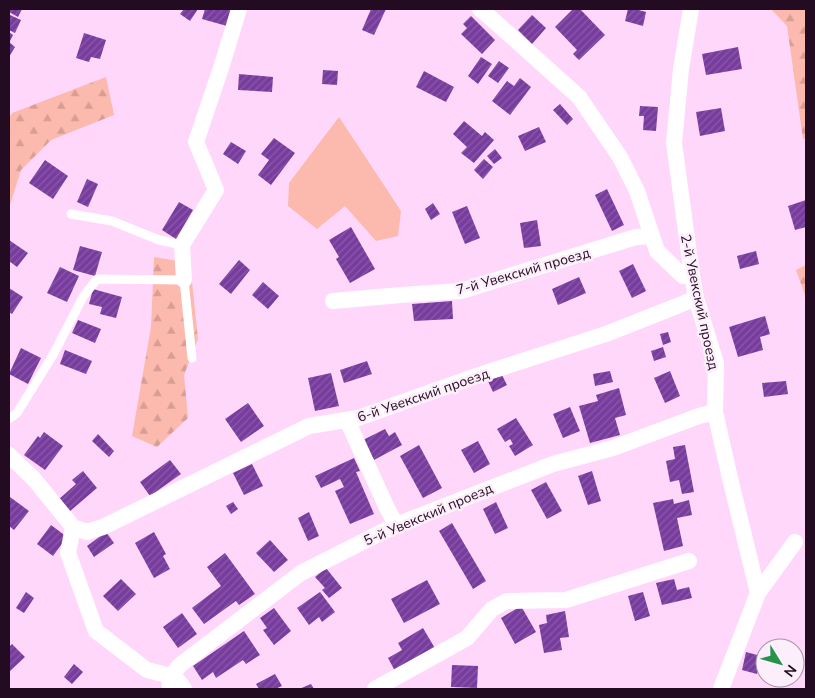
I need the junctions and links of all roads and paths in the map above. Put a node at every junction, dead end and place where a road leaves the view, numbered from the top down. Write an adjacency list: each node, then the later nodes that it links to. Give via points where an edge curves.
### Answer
1 (239, 9): 6 (street, via 196,142 216,190)
2 (480, 9): 5 (street, via 579,97 620,157 637,192)
3 (691, 9): 7 (street, 2-й Увекский проезд, via 674,143)
4 (71, 214): 6 (lane, via 112,221 159,240)
5 (652, 236): 7 (street, via 657,251 682,276); 10 (street, 7-й Увекский проезд, via 636,237 461,291)
6 (182, 245): 8 (street)
7 (692, 275): 9 (street, 2-й Увекский проезд)
8 (184, 280): 11 (lane); 13 (lane, via 97,280 83,297 53,355 17,413)
9 (696, 298): 12 (street, 2-й Увекский проезд, via 716,363); 14 (street, 6-й Увекский проезд, via 606,334)
10 (333, 302)
11 (192, 358)
12 (716, 412): 16 (street, 5-й Увекский проезд, via 613,448 553,464); 20 (street, 2-й Увекский проезд)
13 (9, 419)
14 (347, 420): 16 (street); 17 (street, 6-й Увекский проезд, via 309,426 103,527 87,532)
15 (9, 455): 17 (street, via 34,479)
16 (396, 524): 21 (street, 5-й Увекский проезд, via 301,573 180,665)
17 (73, 527): 21 (street, via 68,554 96,631 147,670)
18 (795, 542): 20 (street)
19 (689, 561): 23 (street, via 566,600 507,601 492,609 467,638)
20 (758, 593): 24 (street)
21 (170, 683): 22 (street, via 179,682)
22 (184, 689)
23 (375, 689)
24 (721, 689)

